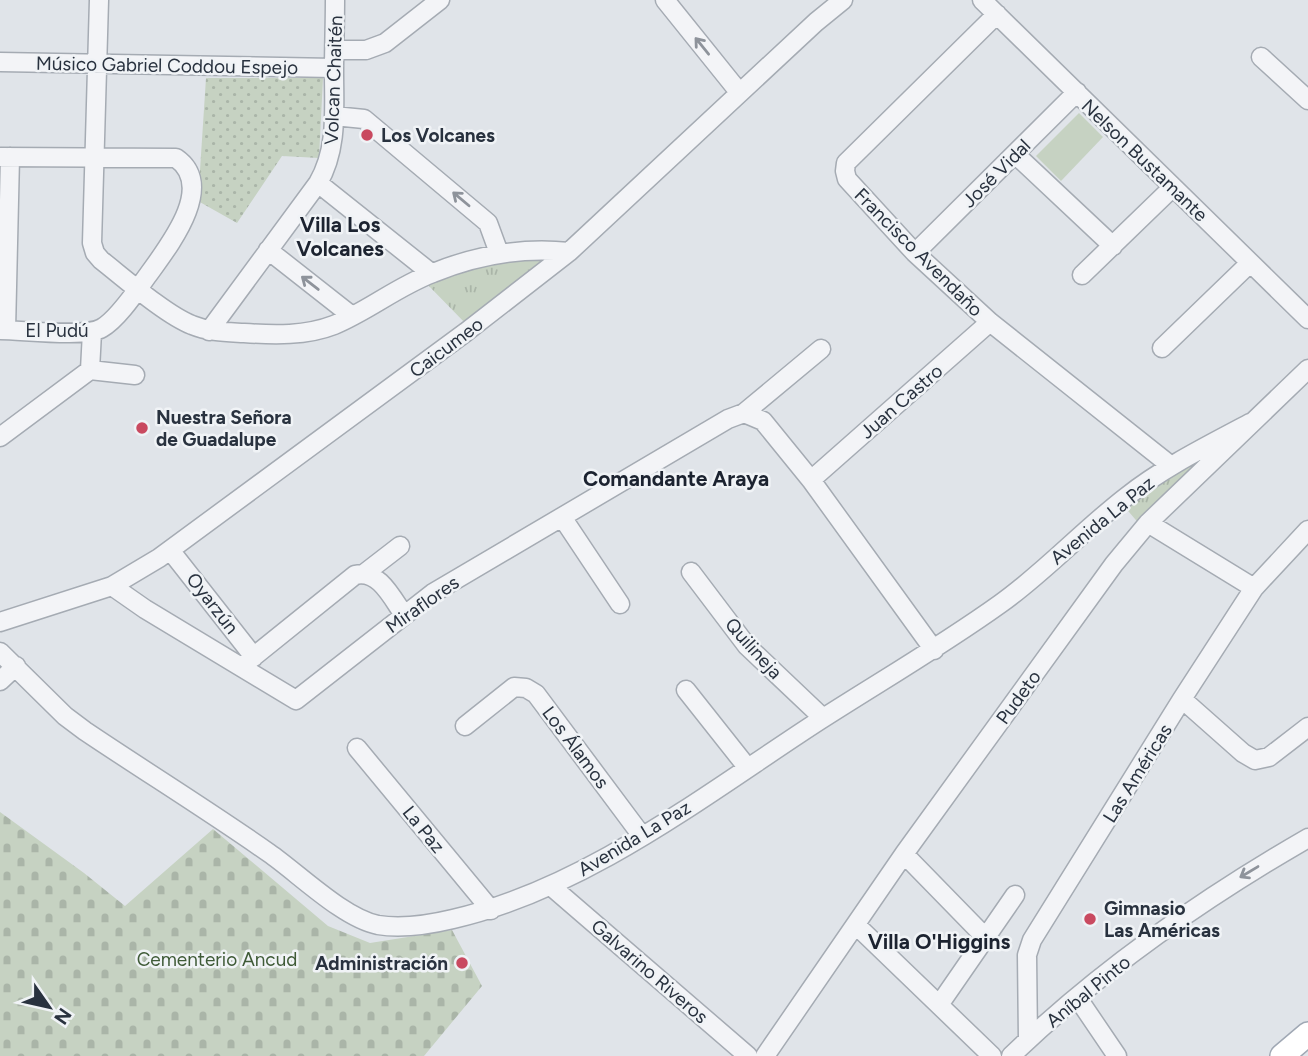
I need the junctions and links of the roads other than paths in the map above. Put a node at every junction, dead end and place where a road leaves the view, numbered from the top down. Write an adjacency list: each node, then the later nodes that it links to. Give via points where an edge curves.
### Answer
1 (99, 0): 11 (street)
2 (335, 0): 9 (street, Volcan Chaitén)
3 (440, 0): 9 (street, Músico Gabriel Coddou Espejo, via 385,43)
4 (665, 0): 12 (street, one-way to 4)
5 (843, 0): 12 (street, Caicumeo)
6 (982, 0): 7 (street, Nelson Bustamante)
7 (997, 14): 13 (street, Nelson Bustamante); 25 (street, Francisco Avendaño, via 846,163 847,179)
8 (1261, 57): 14 (street)
9 (335, 59): 11 (street, Músico Gabriel Coddou Espejo); 15 (street, Volcan Chaitén)
10 (0, 62): 11 (street, Músico Gabriel Coddou Espejo)
11 (97, 63): 17 (street)
12 (739, 92): 23 (street, Caicumeo)
13 (1077, 92): 16 (street, José Vidal); 20 (street, Nelson Bustamante)
14 (1308, 100)
15 (334, 116): 19 (street, Volcan Chaitén, via 332,150); 24 (street, one-way to 15, via 488,223 364,119)
16 (1014, 154): 21 (street); 25 (street, José Vidal)
17 (94, 156): 18 (street); 29 (street, via 95,253); 29 (street, El Pudú, via 176,158 186,165 191,178 185,219)
18 (5, 157): 33 (street)
19 (318, 183): 22 (street, Volcan Chaitén); 27 (street)
20 (1173, 187): 21 (street); 26 (street, Nelson Bustamante)
21 (1113, 246): 28 (street)
22 (268, 250): 30 (street, one-way to 22); 34 (street, Volcan Chaitén)
23 (569, 251): 24 (street); 50 (street, Caicumeo)
24 (499, 253): 27 (street)
25 (915, 253): 32 (street, Francisco Avendaño)
26 (1250, 263): 31 (street, Nelson Bustamante); 36 (street)
27 (431, 273): 30 (street)
28 (1082, 275)
29 (138, 288): 34 (street, via 180,320); 35 (street, El Pudú, via 108,323)
30 (352, 316): 34 (street, via 295,333)
31 (1308, 319)
32 (990, 322): 44 (street, Francisco Avendaño); 45 (street, Juan Castro)
33 (3, 330): 35 (street, El Pudú)
34 (209, 331)
35 (92, 332): 39 (street)
36 (1162, 348)
37 (821, 349): 41 (street, Miraflores)
38 (1308, 369): 42 (street, Pudeto)
39 (90, 370): 40 (street); 43 (street)
40 (135, 375)
41 (744, 412): 45 (street, via 763,421); 46 (street, Miraflores)
42 (1250, 424): 44 (street, Avenida La Paz); 47 (street, Pudeto)
43 (0, 437)
44 (1170, 465): 58 (street, Avenida La Paz, via 1003,602)
45 (811, 480): 58 (street)
46 (562, 517): 55 (street); 56 (street, Miraflores)
47 (1147, 523): 54 (street); 72 (street, Pudeto)
48 (1308, 530): 54 (street, Las Américas)
49 (400, 546): 52 (street)
50 (170, 550): 53 (street, Caicumeo); 60 (street, Oyarzún)
51 (691, 572): 65 (street, Quilineja, via 747,646)
52 (365, 573): 56 (street, via 383,585); 60 (street, via 355,575)
53 (112, 586): 57 (street, Caicumeo); 60 (street, Miraflores, via 145,609)
54 (1254, 588): 64 (street, Las Américas)
55 (620, 604)
56 (404, 615): 60 (street, Miraflores, via 296,700)
57 (0, 622)
58 (934, 649): 65 (street, Avenida La Paz)
59 (0, 652): 61 (street, Avenida La Paz)
60 (248, 661)
61 (16, 666): 62 (street); 75 (street, Avenida La Paz, via 85,731 361,919 403,927)
62 (0, 681)
63 (686, 690): 69 (street)
64 (1182, 699): 67 (street, via 1255,760 1269,757); 81 (street, Las Américas, via 1032,940 1027,955)
65 (823, 718): 69 (street, Avenida La Paz)
66 (465, 726): 70 (street, Los Álamos, via 514,687 536,694)
67 (1308, 727)
68 (357, 748): 75 (street, La Paz)
69 (747, 767): 70 (street, Avenida La Paz)
70 (642, 836): 73 (street, Avenida La Paz)
71 (1308, 838): 78 (street, Aníbal Pinto, one-way to 78, via 1242,876)
72 (904, 854): 76 (street, Pudeto); 77 (street)
73 (552, 887): 75 (street, Avenida La Paz); 82 (street, Galvarino Riveros)
74 (1015, 895): 77 (street)
75 (491, 911)
76 (856, 925): 79 (street); 83 (street, Pudeto)
77 (986, 938): 79 (street)
78 (1077, 997): 81 (street, Aníbal Pinto); 86 (street)
79 (939, 1005): 84 (street)
80 (1308, 1034): 87 (main road)
81 (1028, 1040): 85 (street, Aníbal Pinto)
82 (748, 1056)
83 (765, 1056)
84 (992, 1056)
85 (1012, 1056)
86 (1117, 1056)
87 (1282, 1056)

